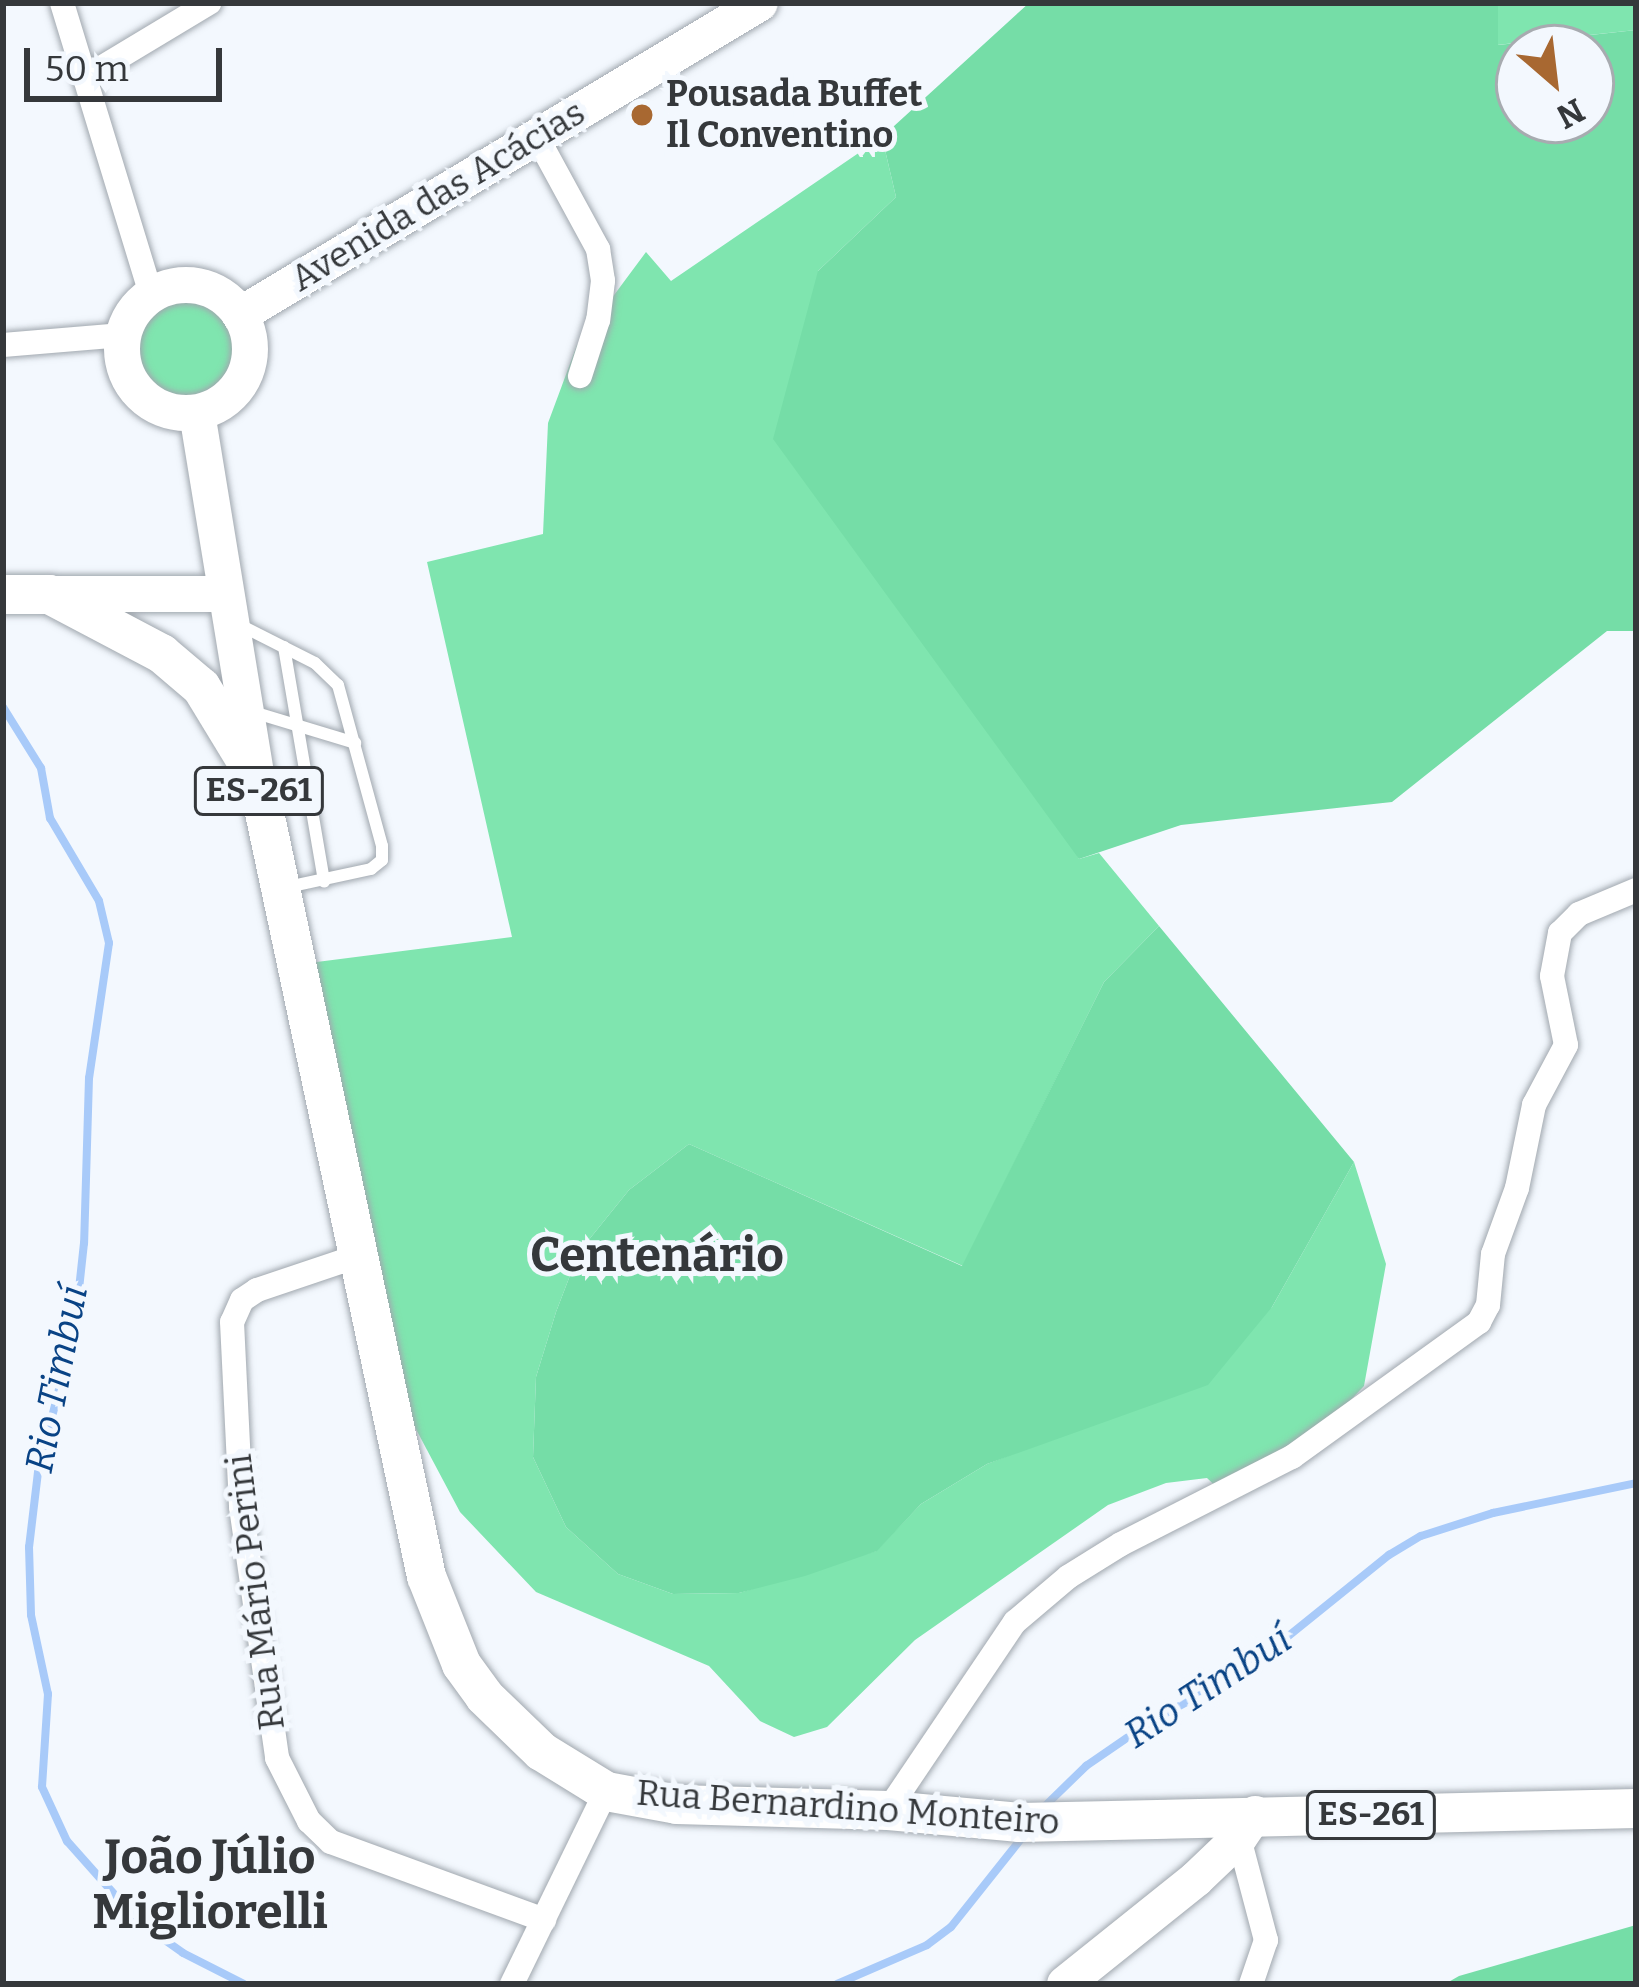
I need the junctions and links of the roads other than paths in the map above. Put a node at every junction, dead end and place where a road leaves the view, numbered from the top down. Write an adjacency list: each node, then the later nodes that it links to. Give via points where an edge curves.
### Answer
1 (62, 3): 4 (street)
2 (209, 3): 4 (street)
3 (760, 3): 5 (street, Avenida das Acácias)
4 (86, 77): 6 (street)
5 (537, 137): 7 (street, Avenida das Acácias); 10 (street, via 598,249 598,320)
6 (151, 295): 7 (street, via 200,286); 8 (street)
7 (240, 315): 11 (street, via 249,338 244,374 220,404)
8 (123, 335): 9 (street); 11 (street, via 131,384 172,412)
9 (3, 345)
10 (580, 376)
11 (197, 412): 14 (street)
12 (3, 594): 13 (main road, ES-261)
13 (49, 594): 14 (street); 19 (main road, ES-261, via 116,625 201,687)
14 (227, 607): 15 (lane); 16 (street)
15 (284, 647): 17 (lane); 18 (lane, via 329,672)
16 (245, 710): 17 (lane); 19 (street)
17 (295, 727): 18 (lane); 20 (lane)
18 (355, 742): 20 (lane, via 382,860)
19 (257, 779): 21 (main road, ES-261)
20 (324, 882): 21 (lane)
21 (280, 888): 23 (main road, ES-261)
22 (1636, 890): 26 (street, via 1579,914 1560,933 1552,976 1567,1045 1534,1105 1493,1254 1488,1305 1463,1334 1292,1457 1067,1577 1015,1622)
23 (361, 1255): 24 (main road, Rua Bernardino Monteiro / ES-261, via 426,1576 445,1632 513,1728); 28 (street, Rua Mário Perini, via 257,1290 232,1322 241,1507 277,1758 309,1821 331,1842)
24 (606, 1791): 26 (main road, Rua Bernardino Monteiro / ES-261, via 676,1804); 28 (street)
25 (1636, 1808): 27 (main road, Rua Bernardino Monteiro / ES-261)
26 (888, 1810): 27 (main road, Rua Bernardino Monteiro / ES-261, via 1019,1822)
27 (1247, 1826): 30 (street); 31 (street, via 1266,1940)
28 (544, 1921): 29 (street)
29 (512, 1984)
30 (1065, 1984)
31 (1251, 1984)

